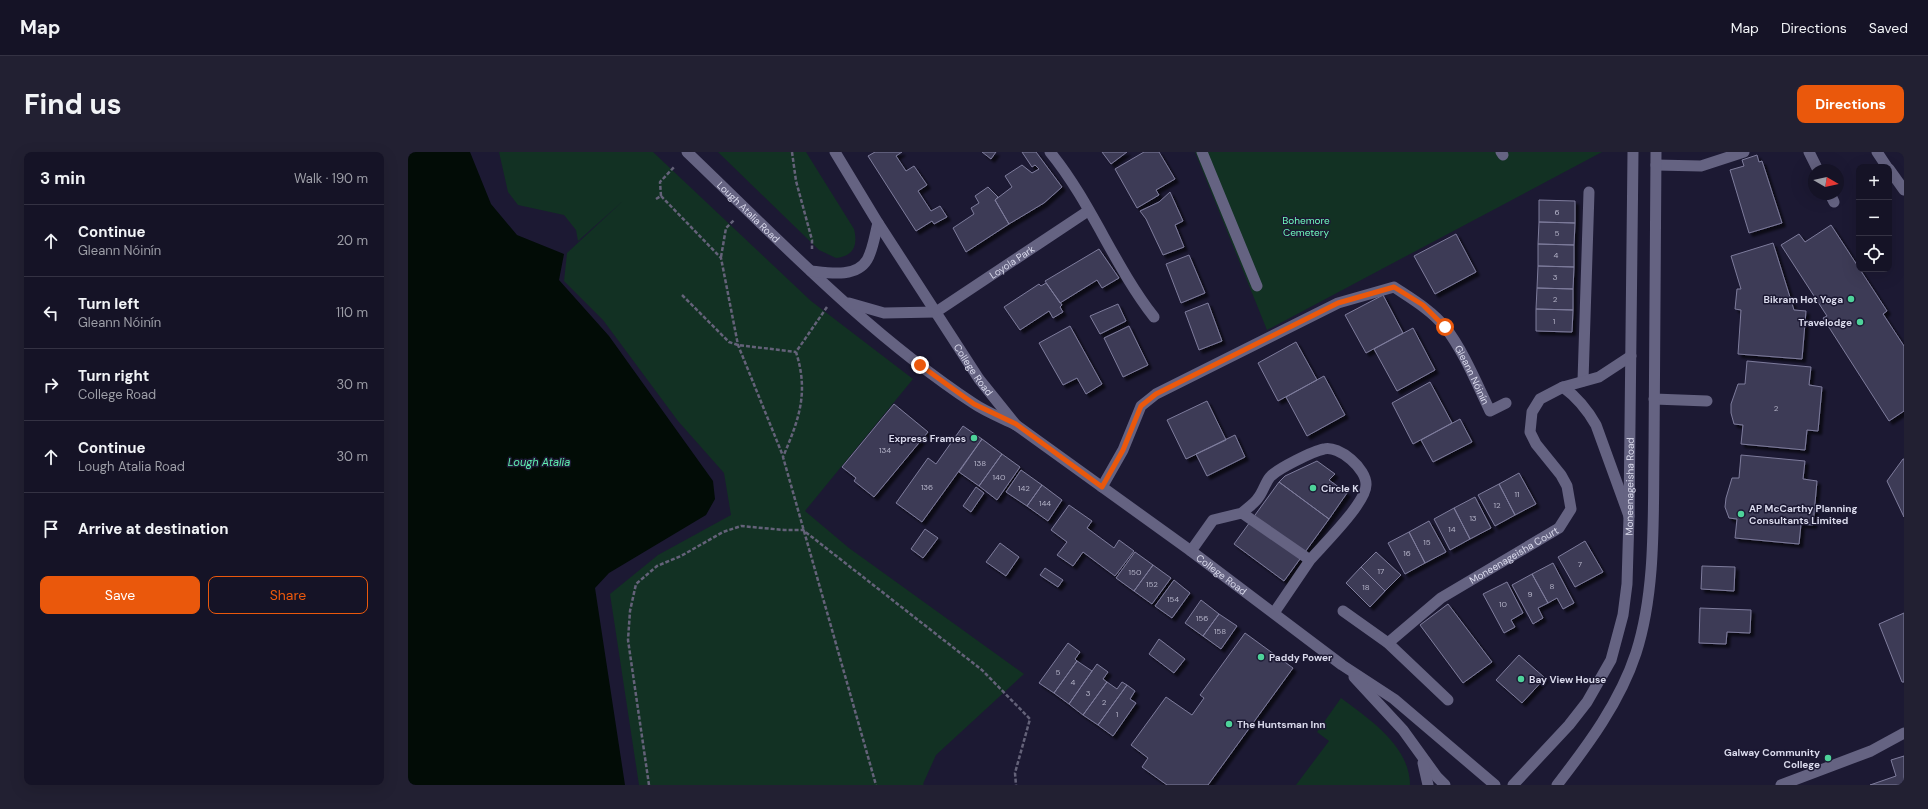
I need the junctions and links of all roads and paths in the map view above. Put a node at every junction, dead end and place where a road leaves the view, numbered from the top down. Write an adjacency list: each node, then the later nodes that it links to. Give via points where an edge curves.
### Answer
1 (687, 152): 25 (main road, Lough Atalia Road)
2 (792, 152): 23 (path)
3 (835, 152): 22 (main road, College Road)
4 (1050, 152): 20 (main road, via 1073,184)
5 (1202, 152): 26 (main road)
6 (1633, 152): 34 (main road, Moneenageisha Road)
7 (1656, 152): 13 (main road)
8 (1744, 152): 13 (main road, via 1701,166)
9 (1809, 152): 11 (main road)
10 (1877, 152): 12 (main road)
11 (1815, 164)
12 (1885, 164)
13 (1656, 165): 37 (main road)
14 (676, 166): 18 (path, via 660,182)
15 (1892, 174): 16 (main road)
16 (1904, 190)
17 (1590, 192): 35 (main road)
18 (660, 196): 19 (path); 24 (path)
19 (656, 199)
20 (1088, 211): 30 (main road, Loyola Park); 31 (main road, via 1135,292)
21 (734, 220): 24 (path, via 726,228)
22 (878, 223): 25 (main road, via 868,259 860,268 838,273); 30 (main road, College Road)
23 (812, 249)
24 (721, 258): 32 (path)
25 (811, 271): 27 (main road, Lough Atalia Road)
26 (1257, 286)
27 (836, 294): 29 (main road, Lough Atalia Road); 33 (path)
28 (682, 295): 32 (path, via 729,342)
29 (845, 302): 30 (main road, Lough Atalia Road, via 884,314); 40 (main road, Lough Atalia Road, via 890,342 974,404)
30 (936, 312): 40 (main road, College Road, via 979,379)
31 (1154, 317)
32 (738, 345): 33 (path); 41 (path)
33 (796, 352): 41 (path, via 802,371 803,389 800,409)
34 (1631, 356): 35 (main road, Moneenageisha Court, via 1608,372); 44 (main road, Moneenageisha Road)
35 (1583, 381): 36 (main road, Moneenageisha Court)
36 (1563, 387): 44 (main road, via 1589,411); 50 (main road, Moneenageisha Court, via 1540,399 1532,412 1530,432 1567,486 1571,509 1559,528 1441,598)
37 (1654, 399): 38 (main road); 62 (main road, via 1650,568 1642,631 1628,676 1617,697)
38 (1706, 401)
39 (1506, 403): 42 (main road, Gleann Nóinín, via 1490,411 1445,327 1423,305 1394,287 1338,303 1156,394 1141,406 1123,450)
40 (1016, 424): 42 (main road, College Road)
41 (783, 457): 45 (path)
42 (1102, 487): 46 (main road, College Road)
43 (1242, 512): 46 (main road, via 1213,520); 47 (main road); 47 (main road, via 1259,498 1270,477 1299,459 1325,448 1348,457 1363,474 1366,485 1362,498)
44 (1629, 516): 61 (main road, Moneenageisha Road, via 1627,584 1623,615 1611,660 1591,696 1569,725)
45 (803, 530): 55 (path, via 741,526 723,532 657,566 636,584 630,611 628,640); 56 (path); 57 (path, via 982,670 1030,719 1015,774)
46 (1191, 551): 49 (main road, College Road)
47 (1310, 560): 49 (main road)
48 (1343, 611): 50 (main road)
49 (1274, 613): 51 (main road, College Road)
50 (1388, 643): 52 (main road)
51 (1342, 665): 54 (main road, College Road, via 1403,730); 60 (main road, College Road, via 1394,699)
52 (1448, 700)
53 (1904, 733): 63 (main road, via 1871,751)
54 (1419, 751): 58 (main road, via 1427,773); 59 (main road, College Road)
55 (649, 785)
56 (876, 785)
57 (1016, 785)
58 (1428, 785)
59 (1445, 785)
60 (1495, 785)
61 (1512, 785)
62 (1557, 785)
63 (1781, 785)

